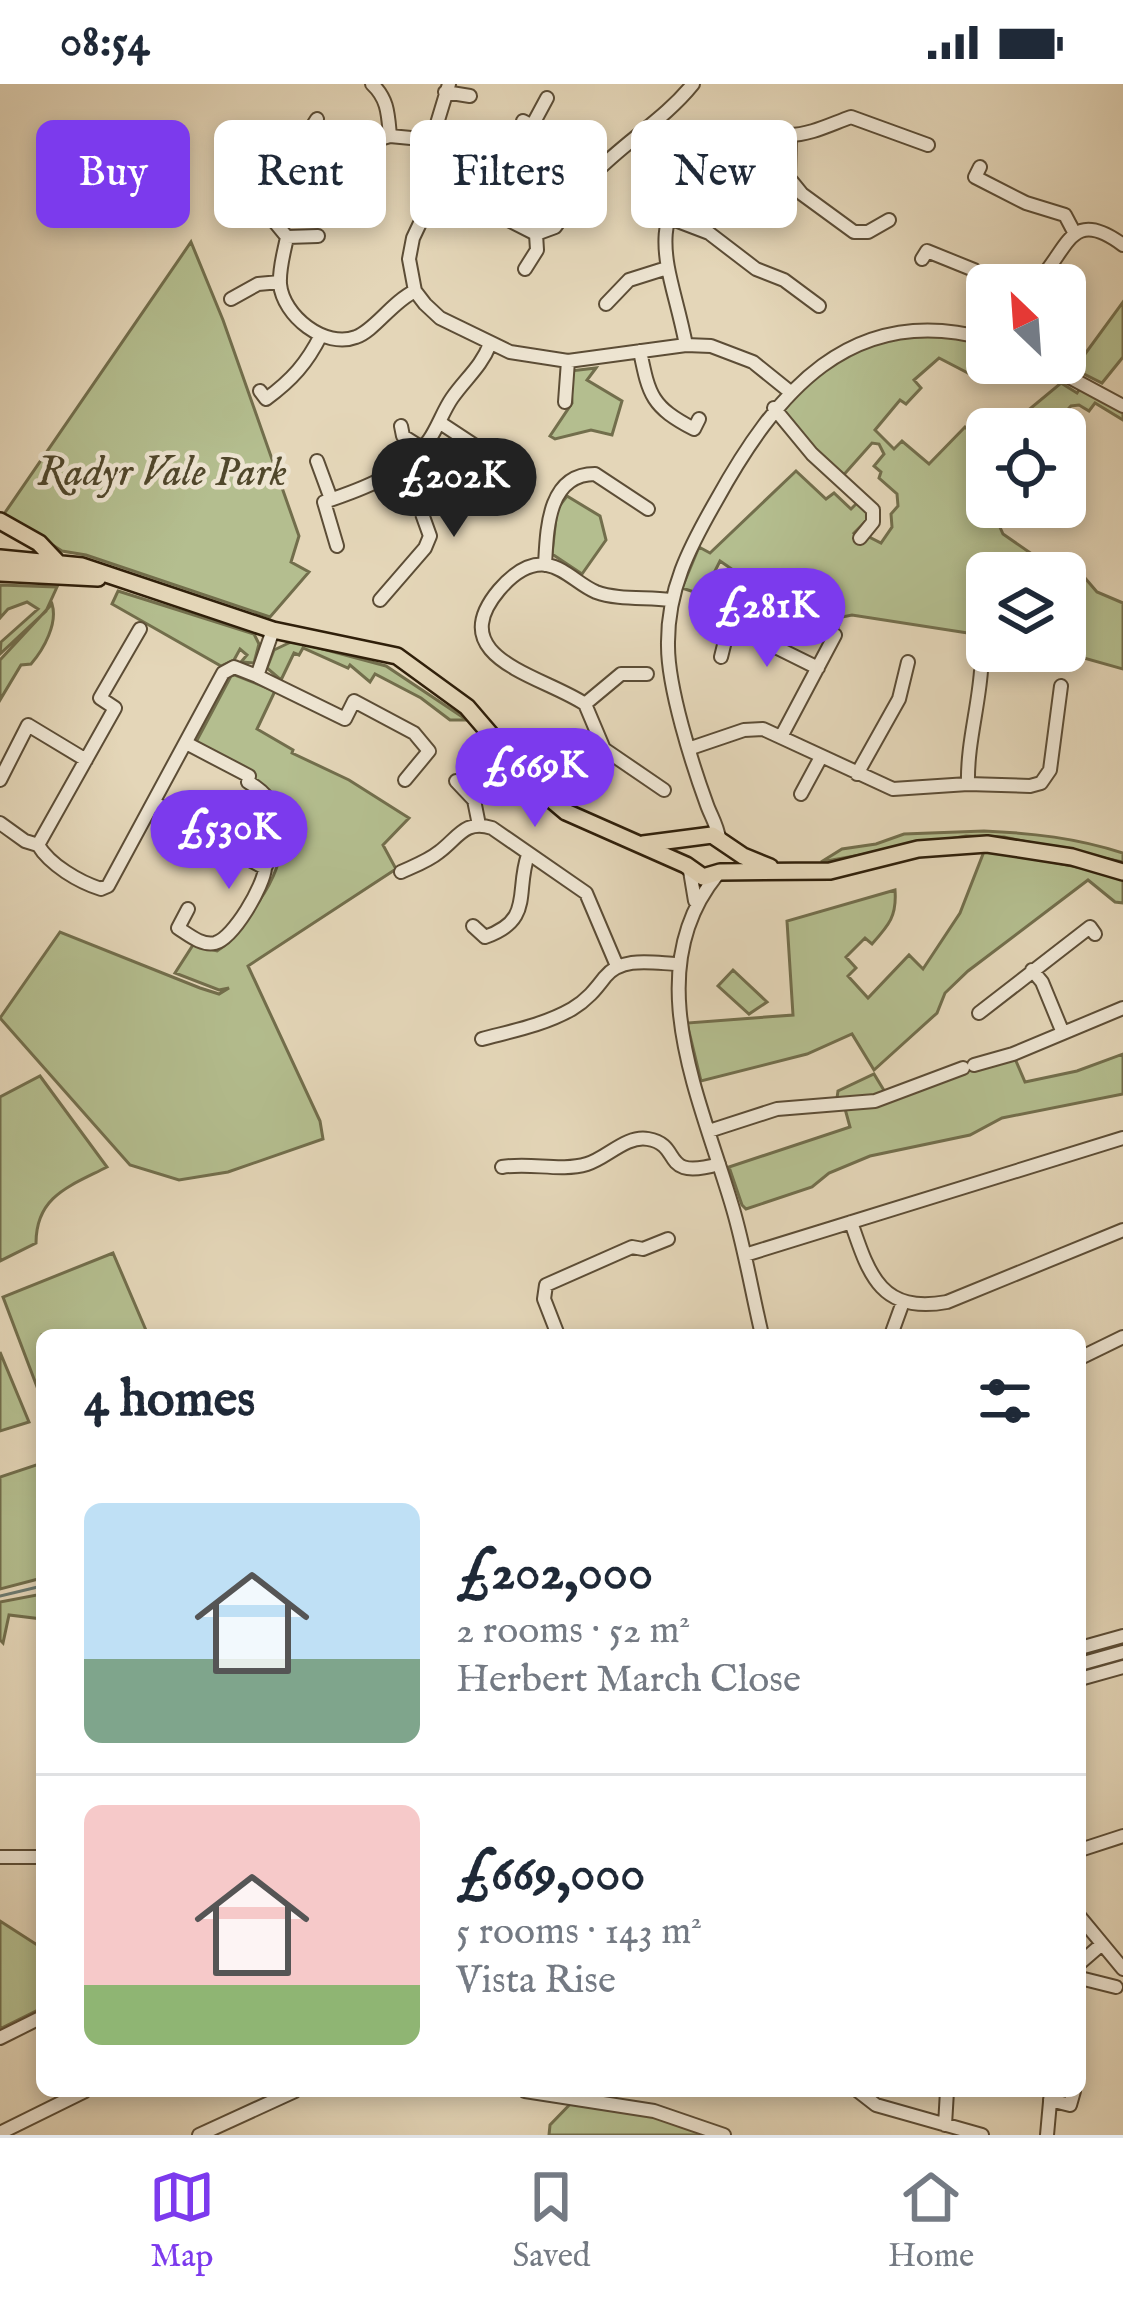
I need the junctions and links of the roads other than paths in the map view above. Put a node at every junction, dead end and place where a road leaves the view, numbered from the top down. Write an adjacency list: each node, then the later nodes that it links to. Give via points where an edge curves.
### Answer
1 (372, 84): 9 (street, via 387,105)
2 (694, 84): 13 (street)
3 (447, 88): 4 (street); 6 (street)
4 (470, 96)
5 (547, 98): 7 (street)
6 (438, 120)
7 (530, 120)
8 (797, 135): 12 (street, via 851,117)
9 (390, 136): 10 (street); 11 (street)
10 (386, 138)
11 (410, 138)
12 (928, 146)
13 (607, 160)
14 (980, 166): 23 (street, via 975,177 1064,214)
15 (797, 189): 16 (street, via 854,232)
16 (888, 220)
17 (279, 228): 25 (street)
18 (418, 228): 34 (street, via 410,259)
19 (524, 228): 24 (street)
20 (552, 228): 24 (street)
21 (667, 228): 31 (street)
22 (697, 228): 37 (street)
23 (1074, 232): 27 (street, via 1103,230); 29 (street)
24 (536, 234): 32 (street)
25 (287, 237): 26 (street); 33 (street)
26 (322, 240)
27 (1123, 245)
28 (922, 259): 30 (street, via 927,251)
29 (1050, 264)
30 (966, 267)
31 (667, 268): 36 (street, via 629,280); 41 (street)
32 (525, 269)
33 (280, 282): 35 (street); 38 (street, via 288,306)
34 (415, 291): 38 (street, via 366,339); 40 (street, via 440,318)
35 (228, 301)
36 (606, 304)
37 (819, 306)
38 (321, 335): 45 (street, via 291,381 266,399)
39 (966, 336): 46 (street, via 909,332 873,340)
40 (490, 344): 43 (street); 51 (street)
41 (686, 345): 42 (street); 46 (street, via 738,353)
42 (640, 351): 43 (street); 50 (street, via 656,403 694,429)
43 (568, 361): 47 (street)
44 (1082, 384): 48 (street)
45 (260, 391)
46 (789, 391): 49 (street)
47 (565, 402)
48 (1123, 406)
49 (773, 408): 60 (street, via 873,510); 68 (street, via 681,565)
50 (699, 419)
51 (439, 422): 53 (street); 54 (street)
52 (399, 434): 53 (street)
53 (422, 448): 56 (street)
54 (481, 449)
55 (316, 472): 57 (street)
56 (388, 475): 57 (street); 67 (street, via 421,511 430,536)
57 (331, 500): 61 (street, via 324,502)
58 (648, 508): 64 (street, via 595,475 577,478 549,511)
59 (0, 521): 63 (main road)
60 (868, 534)
61 (339, 538)
62 (0, 558): 63 (main road)
63 (57, 562): 66 (main road)
64 (544, 565): 68 (street, via 601,594); 81 (street, via 513,575 487,606 480,630 498,659)
65 (0, 573): 66 (main road)
66 (119, 579): 71 (main road)
67 (380, 600)
68 (670, 600): 84 (street, via 670,677)
69 (720, 615): 72 (street)
70 (140, 628): 86 (street, via 100,698 121,710)
71 (273, 631): 79 (street); 100 (main road, via 406,660 466,707 566,812)
72 (727, 633): 74 (street); 75 (street, via 753,636)
73 (835, 634): 75 (street)
74 (721, 657)
75 (818, 668): 82 (street)
76 (910, 670): 87 (street)
77 (982, 672): 91 (street, via 966,749)
78 (647, 674): 81 (street, via 621,674)
79 (257, 676): 83 (street, via 227,669); 89 (street, via 344,719 354,701 414,733 430,751)
80 (1061, 686): 91 (street, via 1055,748 1041,783)
81 (585, 704): 93 (street, via 613,758)
82 (782, 735): 84 (street, via 744,730); 85 (street)
83 (186, 743): 94 (street); 104 (street, via 266,794 278,824)
84 (692, 748): 95 (street)
85 (821, 757): 87 (street); 92 (street)
86 (86, 760): 88 (street, via 28,725); 101 (street)
87 (857, 774): 91 (street, via 893,790)
88 (0, 780)
89 (405, 780)
90 (456, 781): 97 (street, via 474,800)
91 (968, 784)
92 (802, 785)
93 (664, 790)
94 (156, 803): 101 (street, via 101,889); 104 (street)
95 (708, 808): 98 (street); 99 (street)
96 (0, 823): 101 (street)
97 (479, 825): 102 (street); 105 (street)
98 (693, 839): 99 (main road); 100 (main road); 103 (main road)
99 (722, 841): 107 (main road, via 728,857); 108 (main road, via 755,863)
100 (640, 844): 103 (main road)
101 (38, 845)
102 (528, 855): 111 (street, via 523,904 507,926 484,941); 114 (street, via 586,893)
103 (688, 868): 107 (main road, via 703,878); 109 (street)
104 (265, 870): 110 (street, via 223,939 202,943 178,928)
105 (401, 872)
106 (1123, 872): 108 (main road, via 987,844)
107 (718, 873): 108 (main road); 109 (street)
108 (800, 873)
109 (695, 901): 113 (street)
110 (188, 909)
111 (473, 926)
112 (1095, 934): 115 (street, via 1090,927)
113 (676, 964): 114 (street); 120 (street, via 684,1039)
114 (617, 966): 119 (street, via 572,1009)
115 (1032, 970): 117 (street); 118 (street)
116 (1123, 1008): 118 (street)
117 (987, 1010)
118 (1063, 1034): 120 (street, via 875,1101 777,1109)
119 (482, 1039)
120 (709, 1131): 122 (street)
121 (1123, 1138): 124 (street)
122 (719, 1164): 123 (street, via 680,1168 654,1139 640,1138 579,1166); 127 (street)
123 (502, 1166)
124 (850, 1222): 127 (street); 128 (street, via 872,1278)
125 (1123, 1230): 128 (street, via 947,1302)
126 (668, 1239): 129 (street, via 551,1280 543,1294)
127 (745, 1255): 130 (street)
128 (903, 1302): 131 (street)
129 (556, 1329)
130 (761, 1329)
131 (893, 1329)
132 (1123, 1337): 133 (street)
133 (1086, 1355)
134 (1123, 1636): 135 (street)
135 (1086, 1646)
136 (1123, 1652): 137 (street)
137 (1086, 1662)
138 (1123, 1667): 139 (street)
139 (1086, 1677)
140 (1123, 1836): 141 (street)
141 (1086, 1848)
142 (0, 1857): 143 (street)
143 (36, 1857)
144 (1086, 1924): 145 (street)
145 (1102, 1944): 146 (street); 147 (street)
146 (1086, 1958)
147 (1123, 1969)
148 (1086, 1980): 149 (street)
149 (1116, 1988)
150 (36, 2020): 151 (street)
151 (0, 2038)
152 (73, 2097): 159 (street)
153 (282, 2097): 160 (street)
154 (586, 2097): 161 (street)
155 (866, 2097): 158 (street)
156 (947, 2097): 158 (street)
157 (1051, 2097): 163 (street)
158 (945, 2125): 162 (street)
159 (0, 2133)
160 (199, 2135)
161 (724, 2135)
162 (982, 2135)
163 (1047, 2135)

